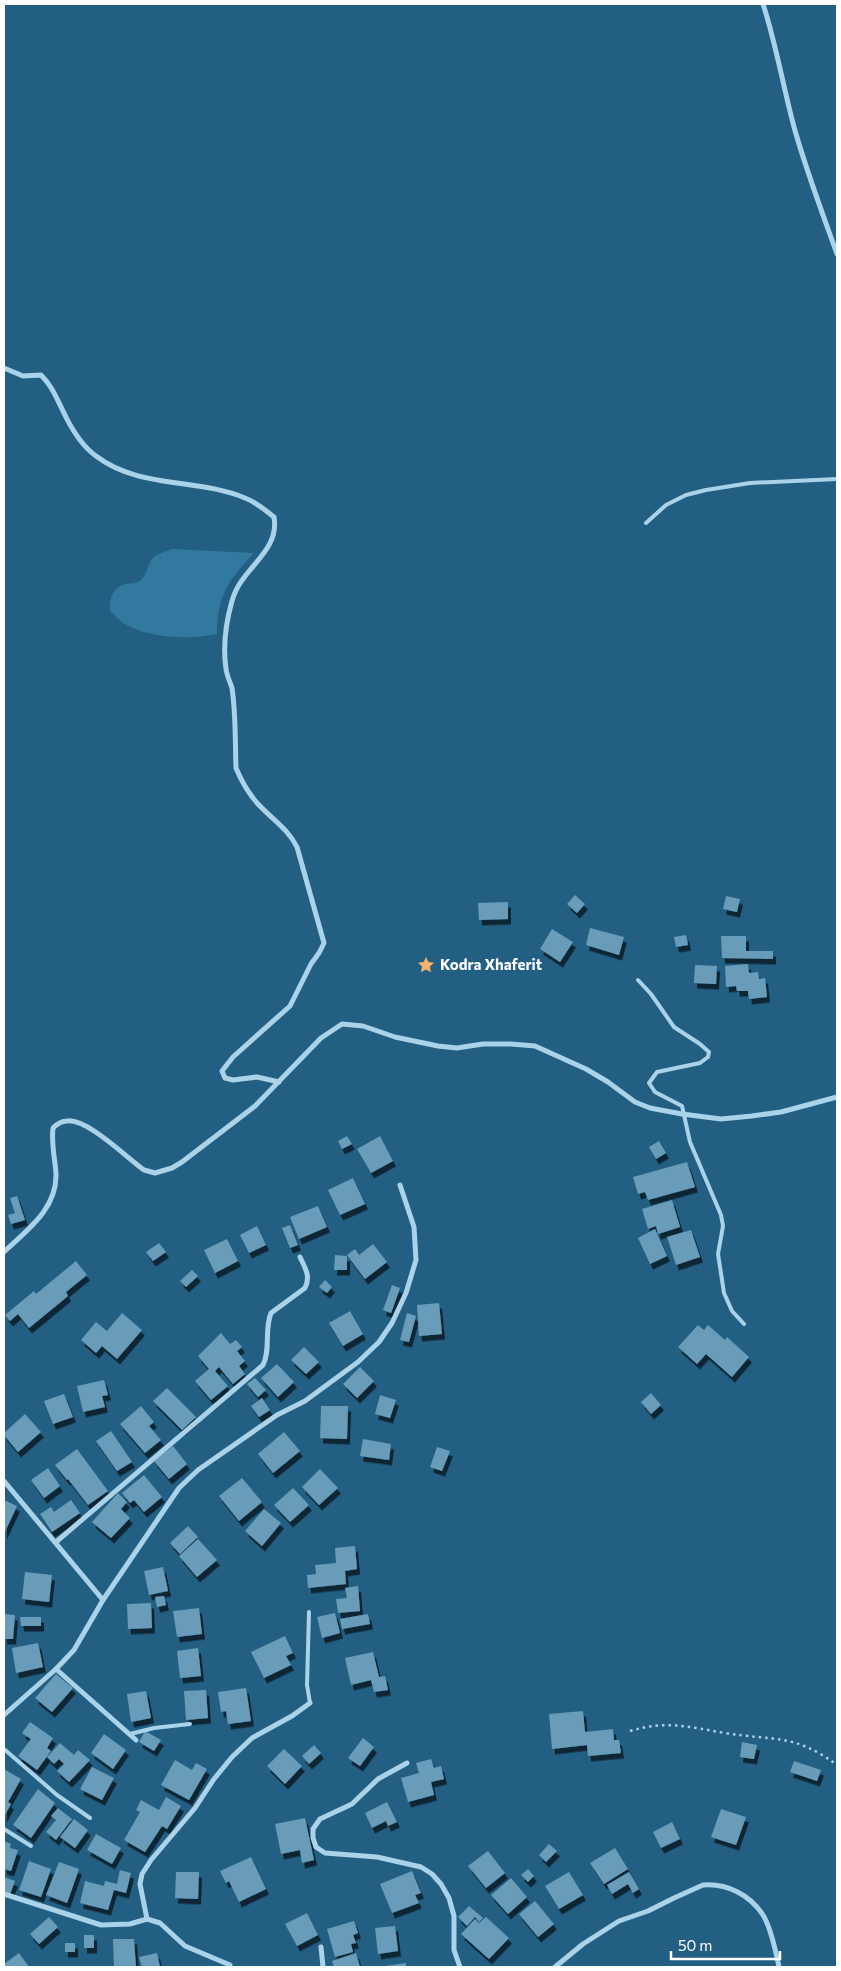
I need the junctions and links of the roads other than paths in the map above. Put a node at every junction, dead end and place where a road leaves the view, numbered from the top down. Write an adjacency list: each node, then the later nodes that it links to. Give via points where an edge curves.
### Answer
1 (763, 4): 2 (street, via 810,181)
2 (837, 254)
3 (4, 368): 7 (street, via 23,376 41,375 49,382 79,438 96,456 114,467 130,474 247,498 274,516 273,541 240,581 227,622 226,670 232,688 236,768 258,803 291,835 302,861 324,943 290,1006 233,1057 222,1071 225,1078 233,1080 257,1077)
4 (837, 479): 5 (lane, via 750,483 706,490 666,505)
5 (646, 523)
6 (638, 980): 9 (lane, via 674,1027 709,1052 700,1063 657,1072 650,1084 655,1092 682,1106)
7 (279, 1082): 9 (street, via 321,1038 342,1024 354,1024 438,1046 535,1046 586,1069 635,1102); 11 (street, via 255,1106 182,1162 155,1172 144,1170 87,1126 68,1120 59,1123 53,1128 56,1176 51,1201 33,1225)
8 (837, 1097): 9 (street, via 752,1116 721,1118)
9 (682, 1114): 13 (lane, via 723,1226 718,1254 724,1293 732,1311)
10 (400, 1186): 16 (street, via 414,1227 416,1260 406,1294 379,1342 306,1401 277,1415 179,1488)
11 (4, 1252)
12 (300, 1257): 15 (street, via 308,1273 308,1282 305,1288 271,1314 263,1366)
13 (744, 1324)
14 (4, 1481): 15 (street)
15 (56, 1542): 16 (street)
16 (103, 1600): 18 (street, via 74,1650)
17 (309, 1612): 19 (lane, via 306,1685)
18 (56, 1669): 20 (street); 22 (street)
19 (310, 1703): 30 (street, via 252,1738 232,1757 195,1808 150,1860 140,1884)
20 (4, 1715)
21 (190, 1724): 22 (lane)
22 (130, 1734): 23 (street)
23 (136, 1740)
24 (4, 1749): 26 (lane, via 57,1795)
25 (407, 1763): 34 (street, via 378,1779 352,1804 320,1819 313,1829 313,1838 316,1847 325,1854 377,1857 421,1867 432,1874 449,1898 454,1916 454,1950)
26 (90, 1818)
27 (4, 1829): 28 (lane)
28 (31, 1846)
29 (4, 1894): 30 (street, via 101,1925 130,1924)
30 (147, 1918): 32 (street, via 160,1923 185,1946)
31 (320, 1947): 33 (street)
32 (230, 1965)
33 (323, 1967)
34 (460, 1967)
35 (555, 1967): 36 (street, via 583,1944 620,1922 703,1885 715,1884 742,1895 764,1916)
36 (779, 1967)

